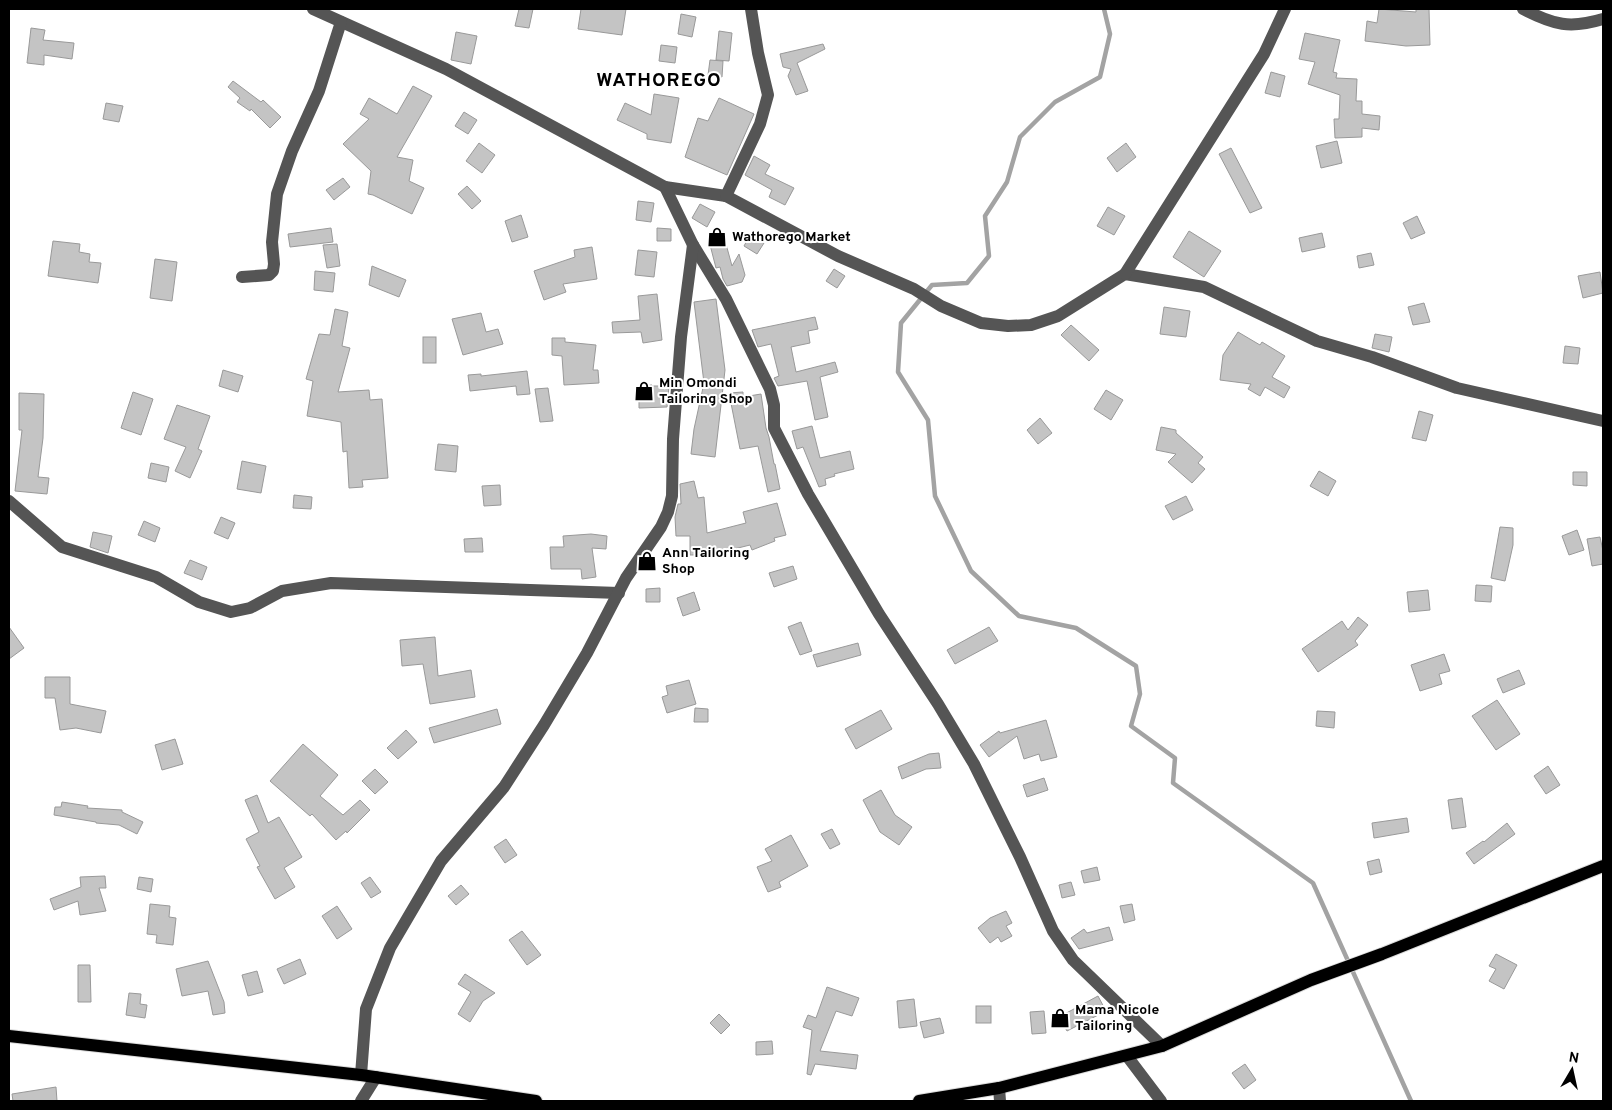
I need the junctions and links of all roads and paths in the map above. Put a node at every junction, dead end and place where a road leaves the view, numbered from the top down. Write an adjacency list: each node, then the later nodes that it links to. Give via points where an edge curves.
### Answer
1 (313, 9): 6 (street)
2 (750, 9): 8 (street, via 768,95 760,124)
3 (1285, 9): 10 (street, via 1260,62)
4 (1524, 9): 5 (street, via 1562,25)
5 (1603, 19)
6 (341, 22): 7 (street, via 446,69); 11 (street, via 319,91 277,194 272,242 273,271 269,275)
7 (665, 187): 8 (street); 9 (street)
8 (726, 196): 10 (street, via 838,256 914,288 941,306 981,323 1032,325 1058,316)
9 (693, 245): 14 (street, via 673,439 672,496 661,527); 16 (street, via 726,299 770,389 774,428 804,486 879,614 974,764 1053,931 1073,960)
10 (1125, 274): 12 (street, via 1204,287 1317,341 1457,388)
11 (242, 277)
12 (1603, 421)
13 (9, 501): 14 (street, via 62,547 156,578 199,602 231,612 250,608 282,591 331,583)
14 (619, 593): 21 (street, via 539,733 504,787 442,861 390,948 366,1009)
15 (1603, 866): 18 (main road, via 1312,980)
16 (1144, 1028): 18 (street); 19 (street)
17 (9, 1036): 21 (main road)
18 (1162, 1046): 19 (main road)
19 (1145, 1051): 20 (main road)
20 (1127, 1056): 23 (main road); 28 (street)
21 (361, 1075): 22 (main road)
22 (376, 1077): 24 (street); 25 (main road)
23 (999, 1088): 26 (main road); 27 (street)
24 (360, 1101)
25 (536, 1101)
26 (919, 1101)
27 (1000, 1101)
28 (1161, 1101)

